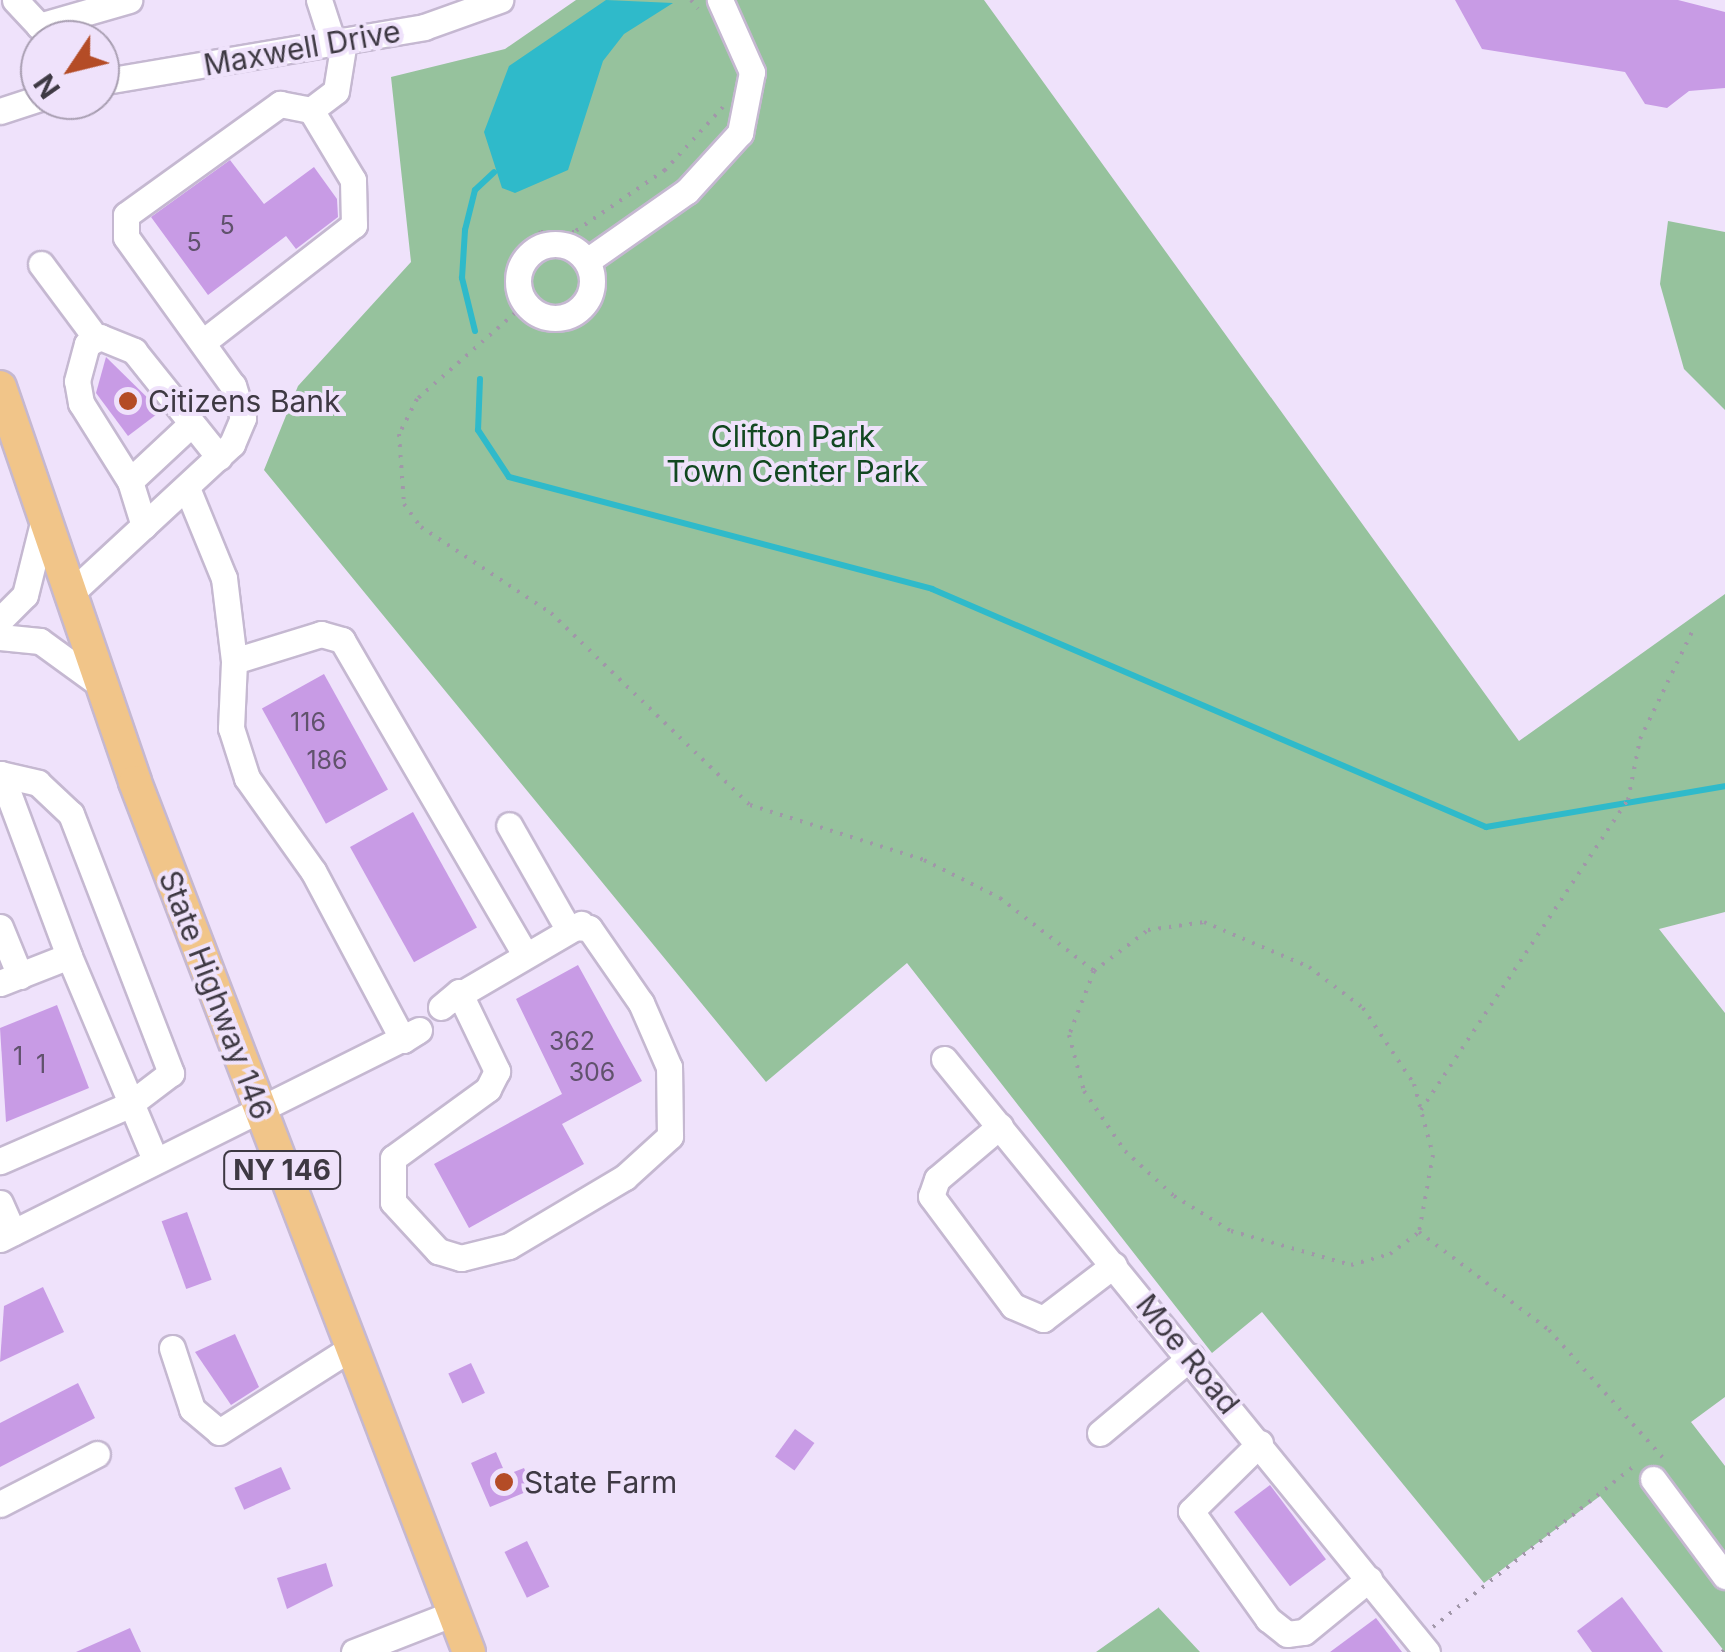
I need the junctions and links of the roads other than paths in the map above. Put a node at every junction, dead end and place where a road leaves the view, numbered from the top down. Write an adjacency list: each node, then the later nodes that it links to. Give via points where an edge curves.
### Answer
1 (15, 0): 2 (street, via 40,26)
2 (129, 0)
3 (320, 0): 6 (street)
4 (500, 0): 6 (street, Maxwell Drive, via 424,27)
5 (711, 8): 9 (street, via 752,72 740,133 687,190)
6 (338, 42): 7 (street, Maxwell Drive); 8 (street, via 342,80)
7 (120, 79)
8 (311, 110): 12 (street, via 353,180 354,225); 12 (street, via 280,104 126,215 126,237)
9 (587, 261)
10 (42, 264): 11 (street)
11 (96, 338): 14 (street, via 134,351); 16 (street, via 78,366 81,403)
12 (203, 342): 15 (street, via 243,418)
13 (0, 387): 18 (main road, State Highway 146 / NY 146)
14 (189, 426): 15 (street); 16 (street)
15 (218, 457): 17 (street)
16 (130, 481): 19 (street)
17 (188, 488): 19 (street); 23 (street, via 224,578)
18 (44, 519): 20 (main road, State Highway 146 / NY 146); 21 (street, via 25,595)
19 (144, 526): 20 (street)
20 (70, 594): 24 (main road, State Highway 146 / NY 146)
21 (0, 620)
22 (0, 637): 24 (street, via 40,640)
23 (234, 661): 29 (street, via 321,634 342,640); 33 (street, via 231,728 247,778)
24 (102, 686): 36 (main road, State Highway 146 / NY 146)
25 (0, 774): 30 (street); 35 (street, via 50,790 77,825 170,1067 168,1080)
26 (509, 825): 28 (street)
27 (0, 927): 31 (street)
28 (578, 927): 29 (street); 32 (street, via 641,1003 670,1068 670,1136 625,1176 509,1246 460,1258 410,1227 389,1174 403,1144 496,1078)
29 (523, 950): 32 (street)
30 (70, 956): 31 (street); 35 (street)
31 (10, 980)
32 (459, 992): 33 (street)
33 (411, 1035): 36 (street)
34 (944, 1059): 37 (street, Moe Road)
35 (129, 1105): 38 (street); 39 (street)
36 (257, 1105): 38 (street); 44 (main road, State Highway 146 / NY 146)
37 (1000, 1126): 42 (street, Moe Road); 42 (street, via 937,1179 930,1196 1012,1306 1044,1319)
38 (155, 1160): 41 (street)
39 (0, 1161)
40 (0, 1202): 41 (street)
41 (6, 1235)
42 (1114, 1264): 45 (street, Moe Road)
43 (172, 1348): 44 (street, via 192,1408 219,1432)
44 (351, 1348): 53 (main road, State Highway 146 / NY 146)
45 (1191, 1357): 46 (street); 47 (street, Moe Road)
46 (1100, 1433)
47 (1260, 1443): 52 (street, Moe Road); 52 (street, via 1191,1511 1268,1619 1287,1634 1304,1632)
48 (97, 1454): 50 (street)
49 (1660, 1472): 51 (street)
50 (0, 1504)
51 (1725, 1576)
52 (1369, 1579): 54 (street, Moe Road)
53 (454, 1612): 55 (street); 56 (main road, State Highway 146 / NY 146)
54 (1422, 1646)
55 (354, 1652)
56 (469, 1652)

